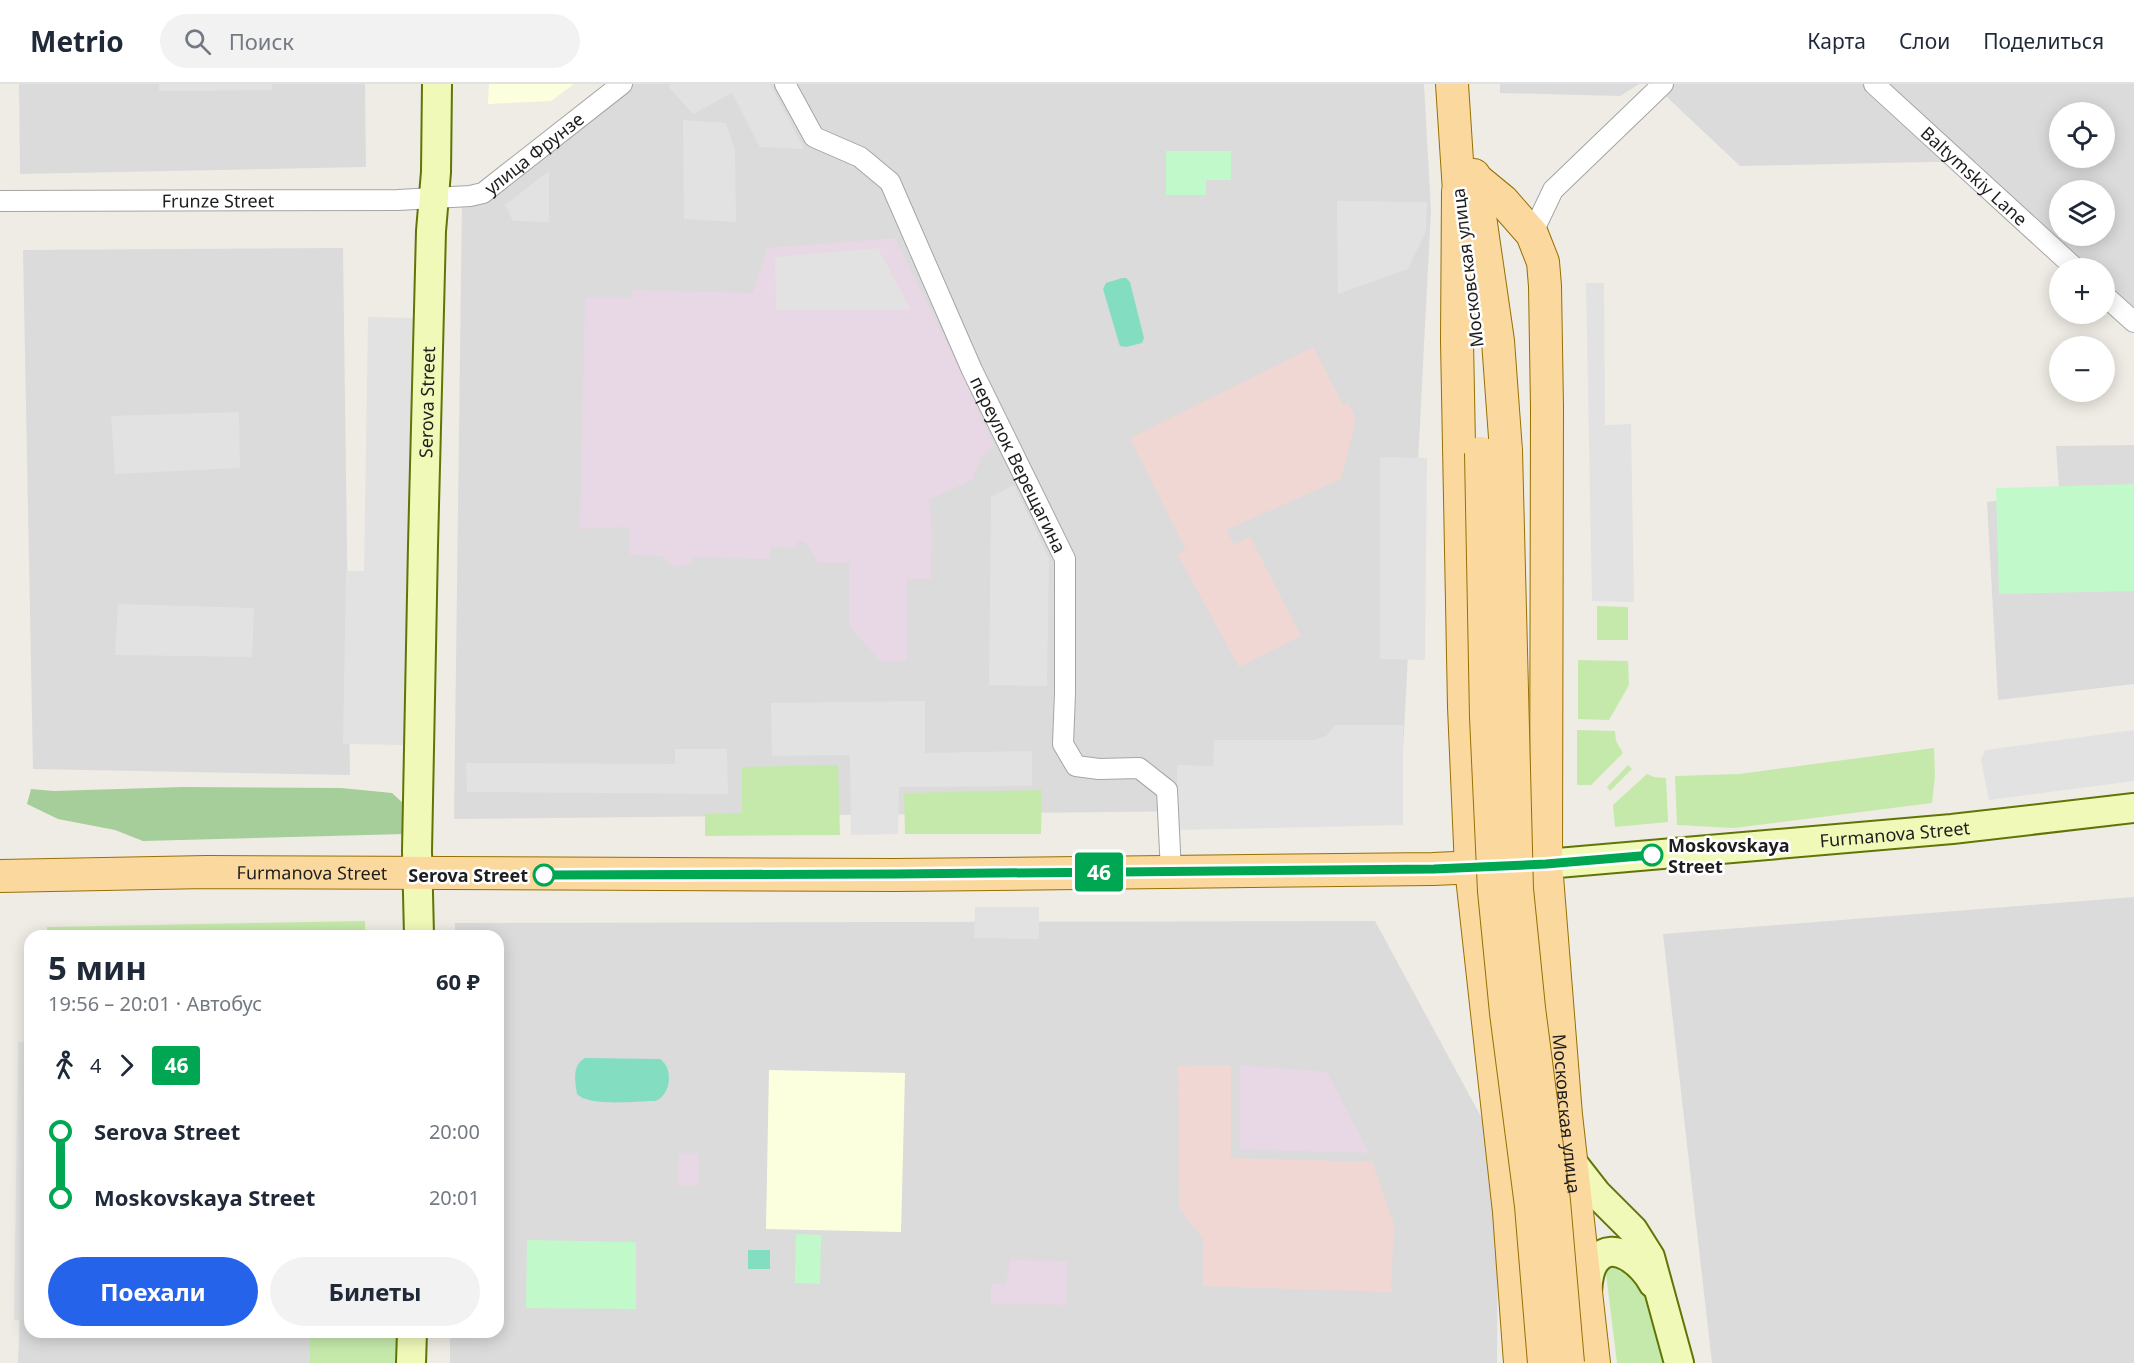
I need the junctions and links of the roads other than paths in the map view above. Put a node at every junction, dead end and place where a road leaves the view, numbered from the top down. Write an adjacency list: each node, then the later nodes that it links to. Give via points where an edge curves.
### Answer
1 (436, 84): 9 (street, Serova Street)
2 (622, 84): 9 (street, улица Фрунзе, via 483,193)
3 (785, 84): 19 (street, переулок Верещагина, via 814,137 860,157 890,182 972,370 1065,559 1063,744 1077,766 1139,768 1167,790)
4 (1452, 84): 8 (main road, Московская улица)
5 (1467, 84): 8 (main road)
6 (1664, 84): 11 (street, via 1553,190)
7 (1874, 84): 12 (street, Baltymskiy Lane)
8 (1466, 185): 11 (main road, Московская улица, via 1503,201); 15 (main road, Московская улица, via 1477,342); 18 (main road, via 1457,341)
9 (434, 198): 10 (street, Frunze Street); 20 (street, Serova Street, via 423,522)
10 (0, 201)
11 (1532, 234): 17 (main road, Московская улица, via 1543,262 1545,286)
12 (2064, 258)
13 (2115, 305): 14 (street)
14 (2134, 322)
15 (1493, 452): 29 (main road, bridge, via 1486,717 1494,891 1531,1206); 30 (main road, bridge, via 1517,889 1554,1201)
16 (2134, 808): 17 (street, Furmanova Street, via 1952,829)
17 (1546, 864): 18 (main road, Furmanova Street); 23 (main road, Московская улица)
18 (1471, 868): 19 (main road, Furmanova Street); 28 (main road, via 1509,1212)
19 (1171, 872): 20 (main road, Furmanova Street)
20 (418, 874): 21 (main road, Furmanova Street, via 207,872); 22 (street, Serova Street)
21 (0, 876)
22 (418, 930)
23 (1572, 1162): 24 (main road, Московская улица); 25 (street, via 1642,1243 1650,1257)
24 (1587, 1297): 25 (street, via 1594,1261 1611,1252 1637,1262 1647,1272); 31 (main road, Московская улица)
25 (1660, 1299): 32 (street)
26 (412, 1338): 27 (street)
27 (411, 1363)
28 (1520, 1363)
29 (1544, 1363)
30 (1568, 1363)
31 (1594, 1363)
32 (1679, 1363)

